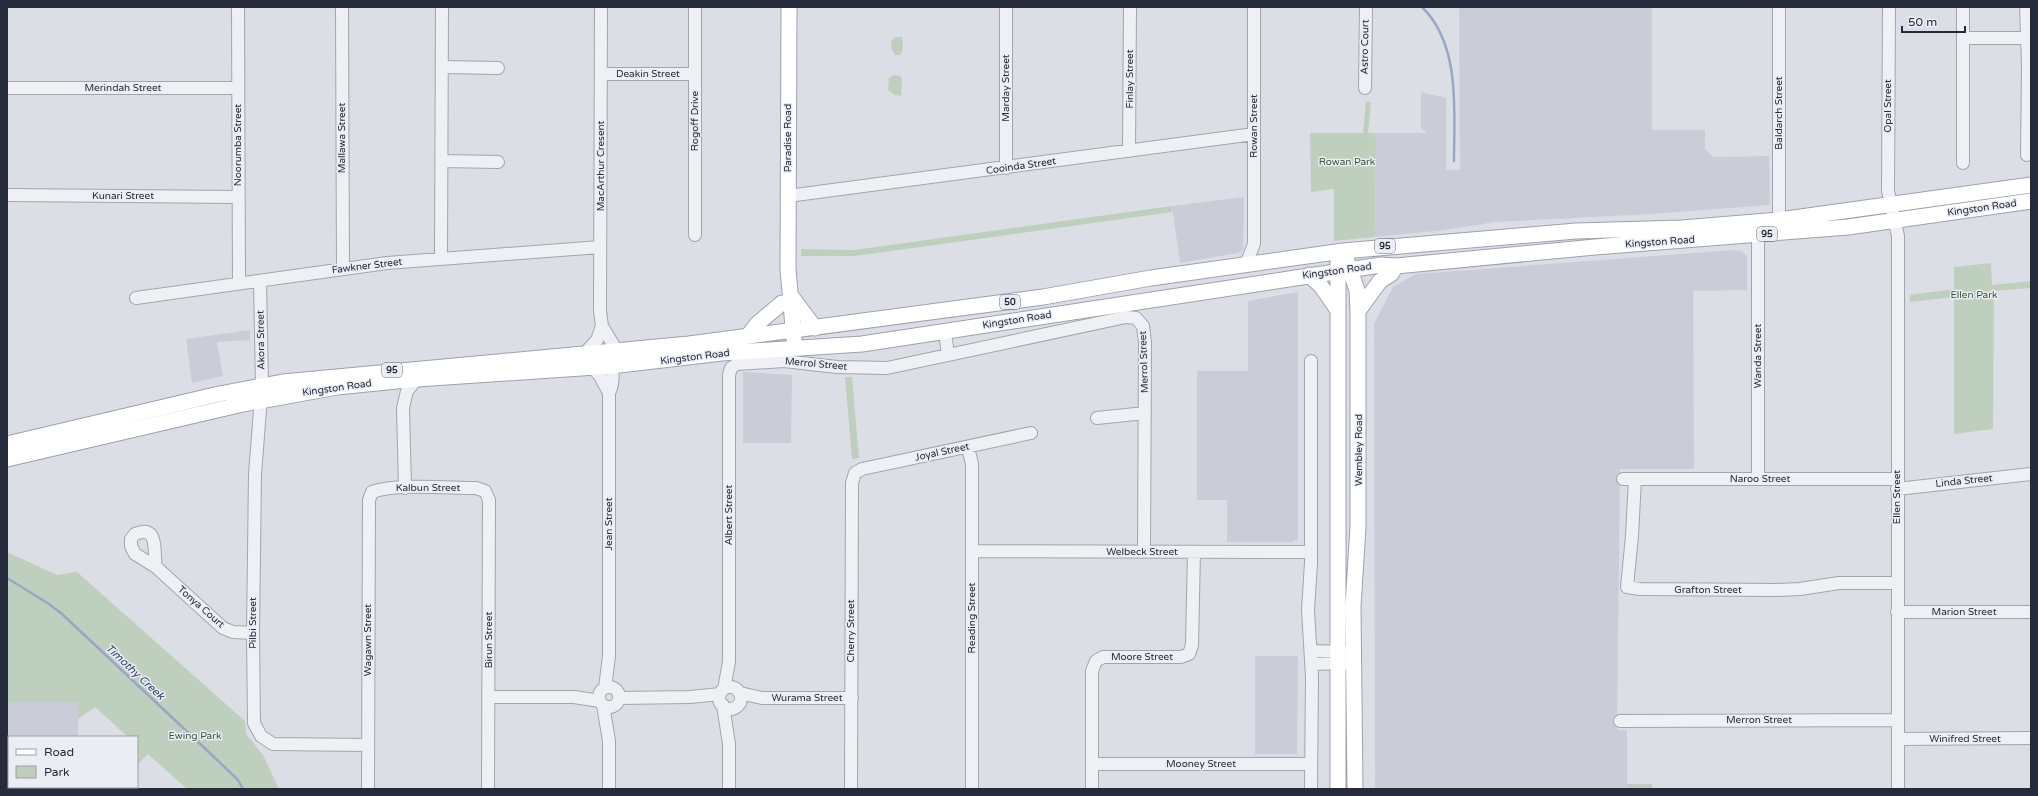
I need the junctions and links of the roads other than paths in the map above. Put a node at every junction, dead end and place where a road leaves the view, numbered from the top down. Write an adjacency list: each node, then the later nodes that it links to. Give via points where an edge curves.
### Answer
1 (238, 7): 22 (street, Noorumba Street)
2 (342, 7): 48 (street, Mallawa Street)
3 (442, 7): 17 (street)
4 (601, 7): 19 (street, MacArthur Cresent)
5 (695, 7): 20 (street, Rogoff Drive)
6 (789, 7): 34 (main road, Paradise Road)
7 (1006, 7): 30 (street, Marday Street)
8 (1130, 7): 25 (street, Finlay Street)
9 (1254, 7): 24 (street, Rowan Street)
10 (1366, 7): 23 (street, Astro Court)
11 (1780, 7): 37 (street, Baldarch Street)
12 (1889, 7): 36 (street, Opal Street, via 1888,191)
13 (1963, 7): 15 (street)
14 (2026, 7): 16 (street)
15 (1963, 38): 16 (street); 29 (street)
16 (2026, 38): 26 (street)
17 (442, 67): 18 (street); 27 (street)
18 (498, 68)
19 (601, 74): 20 (street, Deakin Street); 42 (street, MacArthur Cresent)
20 (695, 74): 40 (street, Rogoff Drive)
21 (7, 88): 22 (street, Merindah Street)
22 (238, 88): 33 (street, Noorumba Street)
23 (1365, 88)
24 (1254, 134): 25 (street, Cooinda Street); 41 (street, Rowan Street)
25 (1129, 151): 30 (street, Cooinda Street)
26 (2027, 155)
27 (442, 161): 28 (street); 44 (street)
28 (498, 162)
29 (1963, 163)
30 (1006, 168): 34 (street, Cooinda Street)
31 (2031, 185): 36 (main road, Kingston Road / 95)
32 (7, 195): 33 (street, Kunari Street)
33 (238, 196): 52 (street, Noorumba Street)
34 (788, 196): 54 (main road, Paradise Road)
35 (2031, 201): 38 (main road, Kingston Road / 95)
36 (1891, 205): 37 (main road, Kingston Road / 95); 38 (street, Ellen Street)
37 (1779, 220): 43 (main road, Kingston Road / 95, via 1674,228 1576,231)
38 (1895, 221): 39 (main road, Kingston Road / 95, via 1848,228); 85 (street, Ellen Street, via 1898,236)
39 (1758, 234): 47 (main road, Kingston Road / 95); 83 (street, Wanda Street)
40 (695, 235)
41 (1254, 244): 45 (street, Rowan Street); 46 (street, Rowan Street)
42 (600, 247): 44 (street, Fawkner Street); 57 (street, MacArthur Cresent)
43 (1340, 251): 45 (main road, Kingston Road / 50); 49 (main road, Wembley Road)
44 (442, 258): 48 (street, Fawkner Street)
45 (1262, 262): 46 (main road, Kingston Road / 50)
46 (1246, 264): 58 (main road, Kingston Road / 50, via 1043,297)
47 (1396, 266): 49 (main road, Kingston Road / 95, via 1381,265); 56 (main road, via 1391,274 1380,281)
48 (342, 269): 51 (street, Fawkner Street)
49 (1344, 270): 50 (main road, Kingston Road / 95); 55 (main road, Wembley Road); 56 (main road, Wembley Road, via 1357,290)
50 (1309, 275): 55 (main road, via 1321,286); 60 (main road, Kingston Road / 50)
51 (260, 281): 52 (street, Fawkner Street); 72 (street, Akora Street)
52 (238, 283): 53 (street, Fawkner Street)
53 (136, 298)
54 (786, 299): 58 (main road, via 798,303 804,316); 59 (main road, Paradise Road); 61 (main road, via 756,324)
55 (1337, 309): 99 (main road, Wembley Road)
56 (1358, 311): 100 (main road, Wembley Road, via 1358,527 1353,606)
57 (602, 326): 63 (street, MacArthur Cresent); 64 (street, MacArthur Cresent, via 597,340)
58 (815, 328): 59 (main road, Kingston Road / 50)
59 (789, 331): 61 (main road, Kingston Road / 95); 62 (main road, Paradise Road)
60 (945, 332): 62 (main road, Kingston Road / 50, via 862,344); 65 (street)
61 (748, 336): 63 (main road, Kingston Road / 95)
62 (790, 348): 67 (main road, Kingston Road / 95)
63 (617, 351): 64 (main road, Kingston Road / 95)
64 (584, 354): 67 (street, via 591,360 605,360); 72 (main road, Kingston Road / 95, via 352,374)
65 (948, 355): 69 (street, Merrol Street, via 882,368 770,361 741,363); 75 (street, Merrol Street, via 1118,319 1134,318 1142,324 1144,334)
66 (1311, 361): 92 (street)
67 (611, 366): 68 (main road, Kingston Road / 95); 73 (street, Jean Street, via 612,386)
68 (593, 368): 70 (main road, Kingston Road / 95); 73 (street, Jean Street)
69 (731, 368): 104 (street, Albert Street)
70 (417, 379): 71 (main road, Kingston Road / 95); 74 (street, via 407,391)
71 (386, 382): 72 (main road, Kingston Road / 95); 74 (street, via 397,393)
72 (262, 392): 78 (main road, Kingston Road / 95); 80 (main road, Kingston Road / 95); 97 (street, Pilbi Street, via 255,474)
73 (609, 393): 103 (street, Jean Street)
74 (403, 408): 86 (street)
75 (1145, 414): 76 (street); 90 (street, Merrol Street)
76 (1097, 418)
77 (1031, 433): 79 (street, Joyal Street)
78 (7, 444)
79 (968, 447): 81 (street, Joyal Street); 89 (street, Reading Street, via 972,464)
80 (7, 459)
81 (854, 473): 105 (street, Cherry Street)
82 (2031, 474): 85 (street, Linda Street)
83 (1758, 478): 84 (street, Naroo Street); 85 (street, Naroo Street)
84 (1629, 479): 94 (street, Grafton Street, via 1632,536 1627,587 1640,590 1776,590 1840,583)
85 (1897, 484): 94 (street, Ellen Street)
86 (405, 488): 87 (street, Kalbun Street, via 476,488); 88 (street, Kalbun Street, via 382,488)
87 (485, 491): 102 (street, Birun Street, via 489,500)
88 (372, 492): 110 (street, Wagawn Street, via 369,500)
89 (972, 551): 90 (street, Welbeck Street); 118 (street, Reading Street)
90 (1144, 552): 91 (street, Welbeck Street)
91 (1194, 552): 92 (street, Welbeck Street); 111 (street, Moore Street, via 1192,645 1189,654 1181,658 1103,657 1096,661 1092,671)
92 (1311, 552): 98 (street, via 1308,610)
93 (156, 567): 97 (street, Tonya Court, via 223,628 233,632)
94 (1897, 583): 95 (street, Ellen Street)
95 (1898, 612): 96 (street, Marion Street); 106 (street, Ellen Street)
96 (2031, 612)
97 (253, 633): 110 (street, Pilbi Street, via 254,723 260,736 273,744)
98 (1310, 651): 99 (street); 101 (street)
99 (1337, 657): 100 (street); 101 (street); 121 (main road, Wembley Road)
100 (1354, 658): 122 (main road, Wembley Road)
101 (1311, 664): 112 (street)
102 (489, 697): 103 (street, Wurama Street); 114 (street, Birun Street)
103 (608, 697): 104 (street, Wurama Street); 115 (street, Jean Street)
104 (730, 697): 105 (street, Wurama Street); 116 (street, Albert Street)
105 (852, 698): 117 (street, Cherry Street)
106 (1898, 720): 107 (street, Merron Street); 109 (street, Ellen Street)
107 (1620, 721)
108 (2031, 738): 109 (street, Winifred Street)
109 (1898, 739): 123 (street, Ellen Street)
110 (368, 745): 113 (street, Wagawn Street)
111 (1092, 764): 112 (street, Mooney Street); 119 (street, Moore Street)
112 (1311, 764): 120 (street)
113 (368, 789)
114 (488, 789)
115 (609, 789)
116 (729, 789)
117 (851, 789)
118 (972, 789)
119 (1092, 789)
120 (1311, 789)
121 (1338, 789)
122 (1355, 789)
123 (1898, 789)

